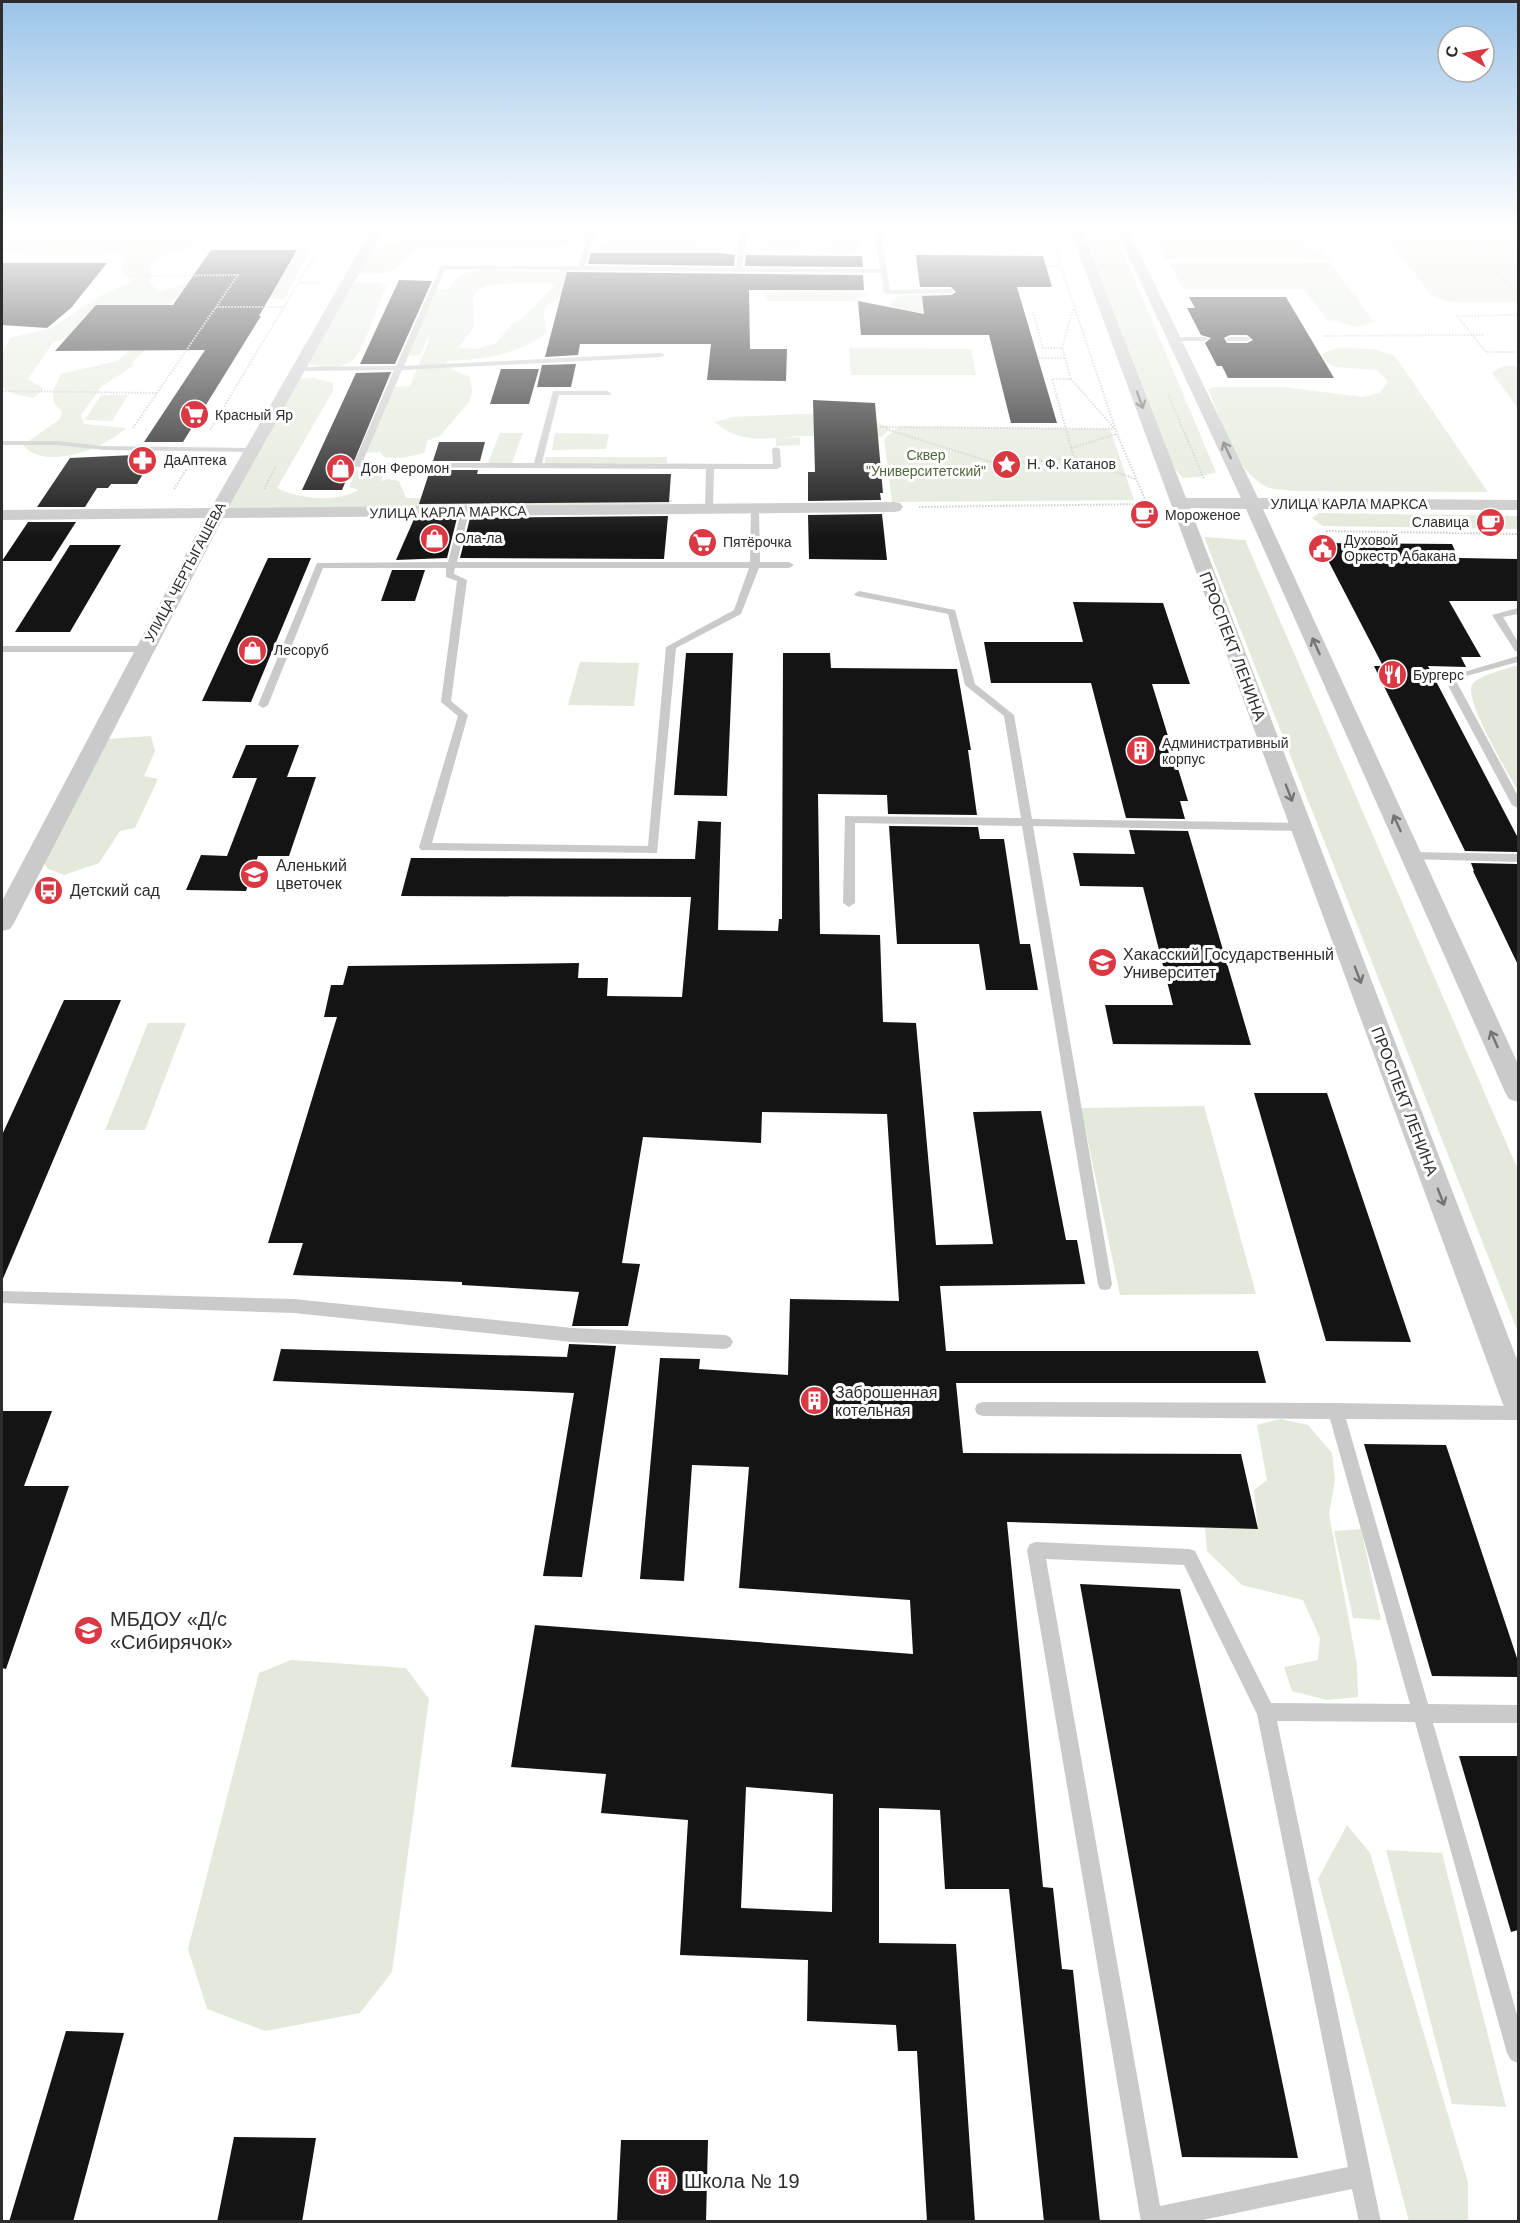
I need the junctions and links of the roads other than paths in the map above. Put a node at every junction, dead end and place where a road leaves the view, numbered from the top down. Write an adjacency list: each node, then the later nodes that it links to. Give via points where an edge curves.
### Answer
1 (319, 331): 11 (street, УЛИЦА ЧЕРТЫГАШЕВА)
2 (415, 331): 10 (lane)
3 (1114, 331): 18 (street, ПРОСПЕКТ ЛЕНИНА, one-way to 18)
4 (1169, 331): 5 (street)
5 (1173, 339): 6 (lane); 19 (street, one-way to 5)
6 (1205, 339)
7 (1230, 339): 8 (lane)
8 (1247, 339)
9 (661, 355): 10 (lane)
10 (400, 368): 11 (lane); 16 (lane, via 357,465)
11 (297, 369): 15 (street, УЛИЦА ЧЕРТЫГАШЕВА)
12 (607, 393): 16 (lane, via 556,393)
13 (2, 443): 15 (lane)
14 (776, 449): 17 (lane, via 777,467)
15 (252, 450): 25 (street, УЛИЦА ЧЕРТЫГАШЕВА)
16 (537, 467): 17 (lane)
17 (710, 467): 22 (lane)
18 (1179, 503): 19 (street, УЛИЦА КАРЛА МАРКСА); 39 (street, ПРОСПЕКТ ЛЕНИНА, one-way to 39)
19 (1252, 503): 20 (street, УЛИЦА КАРЛА МАРКСА); 40 (street, one-way to 19)
20 (1518, 505)
21 (894, 507): 23 (street, УЛИЦА КАРЛА МАРКСА)
22 (709, 509): 23 (street, УЛИЦА КАРЛА МАРКСА); 24 (street, УЛИЦА КАРЛА МАРКСА)
23 (755, 509): 28 (lane)
24 (465, 512): 25 (street, УЛИЦА КАРЛА МАРКСА); 27 (lane)
25 (216, 514): 26 (street, УЛИЦА КАРЛА МАРКСА); 33 (street, УЛИЦА ЧЕРТЫГАШЕВА)
26 (2, 516)
27 (451, 565): 28 (lane); 28 (lane, via 448,575 462,580 446,702 463,715 425,847 640,849 652,849 671,647 738,612); 36 (lane, via 320,565)
28 (755, 566): 29 (lane)
29 (789, 566)
30 (859, 594): 38 (lane, via 952,612 970,685 1009,716)
31 (1518, 611): 34 (lane, via 1497,615)
32 (2, 649): 33 (lane)
33 (145, 649): 43 (street, УЛИЦА ЧЕРТЫГАШЕВА)
34 (1518, 649)
35 (1518, 659): 37 (lane, via 1449,678)
36 (262, 705)
37 (1518, 805)
38 (1027, 822): 39 (lane); 42 (lane, via 849,819); 45 (lane)
39 (1302, 827): 48 (street, ПРОСПЕКТ ЛЕНИНА, one-way to 48)
40 (1412, 856): 41 (lane); 44 (street, one-way to 40)
41 (1518, 858)
42 (849, 903)
43 (2, 923)
44 (1518, 1092)
45 (1105, 1284)
46 (2, 1297): 47 (lane, via 294,1306 572,1335)
47 (725, 1341)
48 (1518, 1402)
49 (983, 1409): 50 (lane)
50 (1335, 1410): 51 (lane); 53 (lane)
51 (1518, 1413)
52 (1266, 1712): 53 (lane); 56 (lane); 56 (lane, via 1189,1557 1036,1550 1151,2219)
53 (1423, 1713): 54 (lane); 55 (lane)
54 (1518, 1714)
55 (1518, 2053)
56 (1360, 2176): 57 (lane)
57 (1370, 2222)

